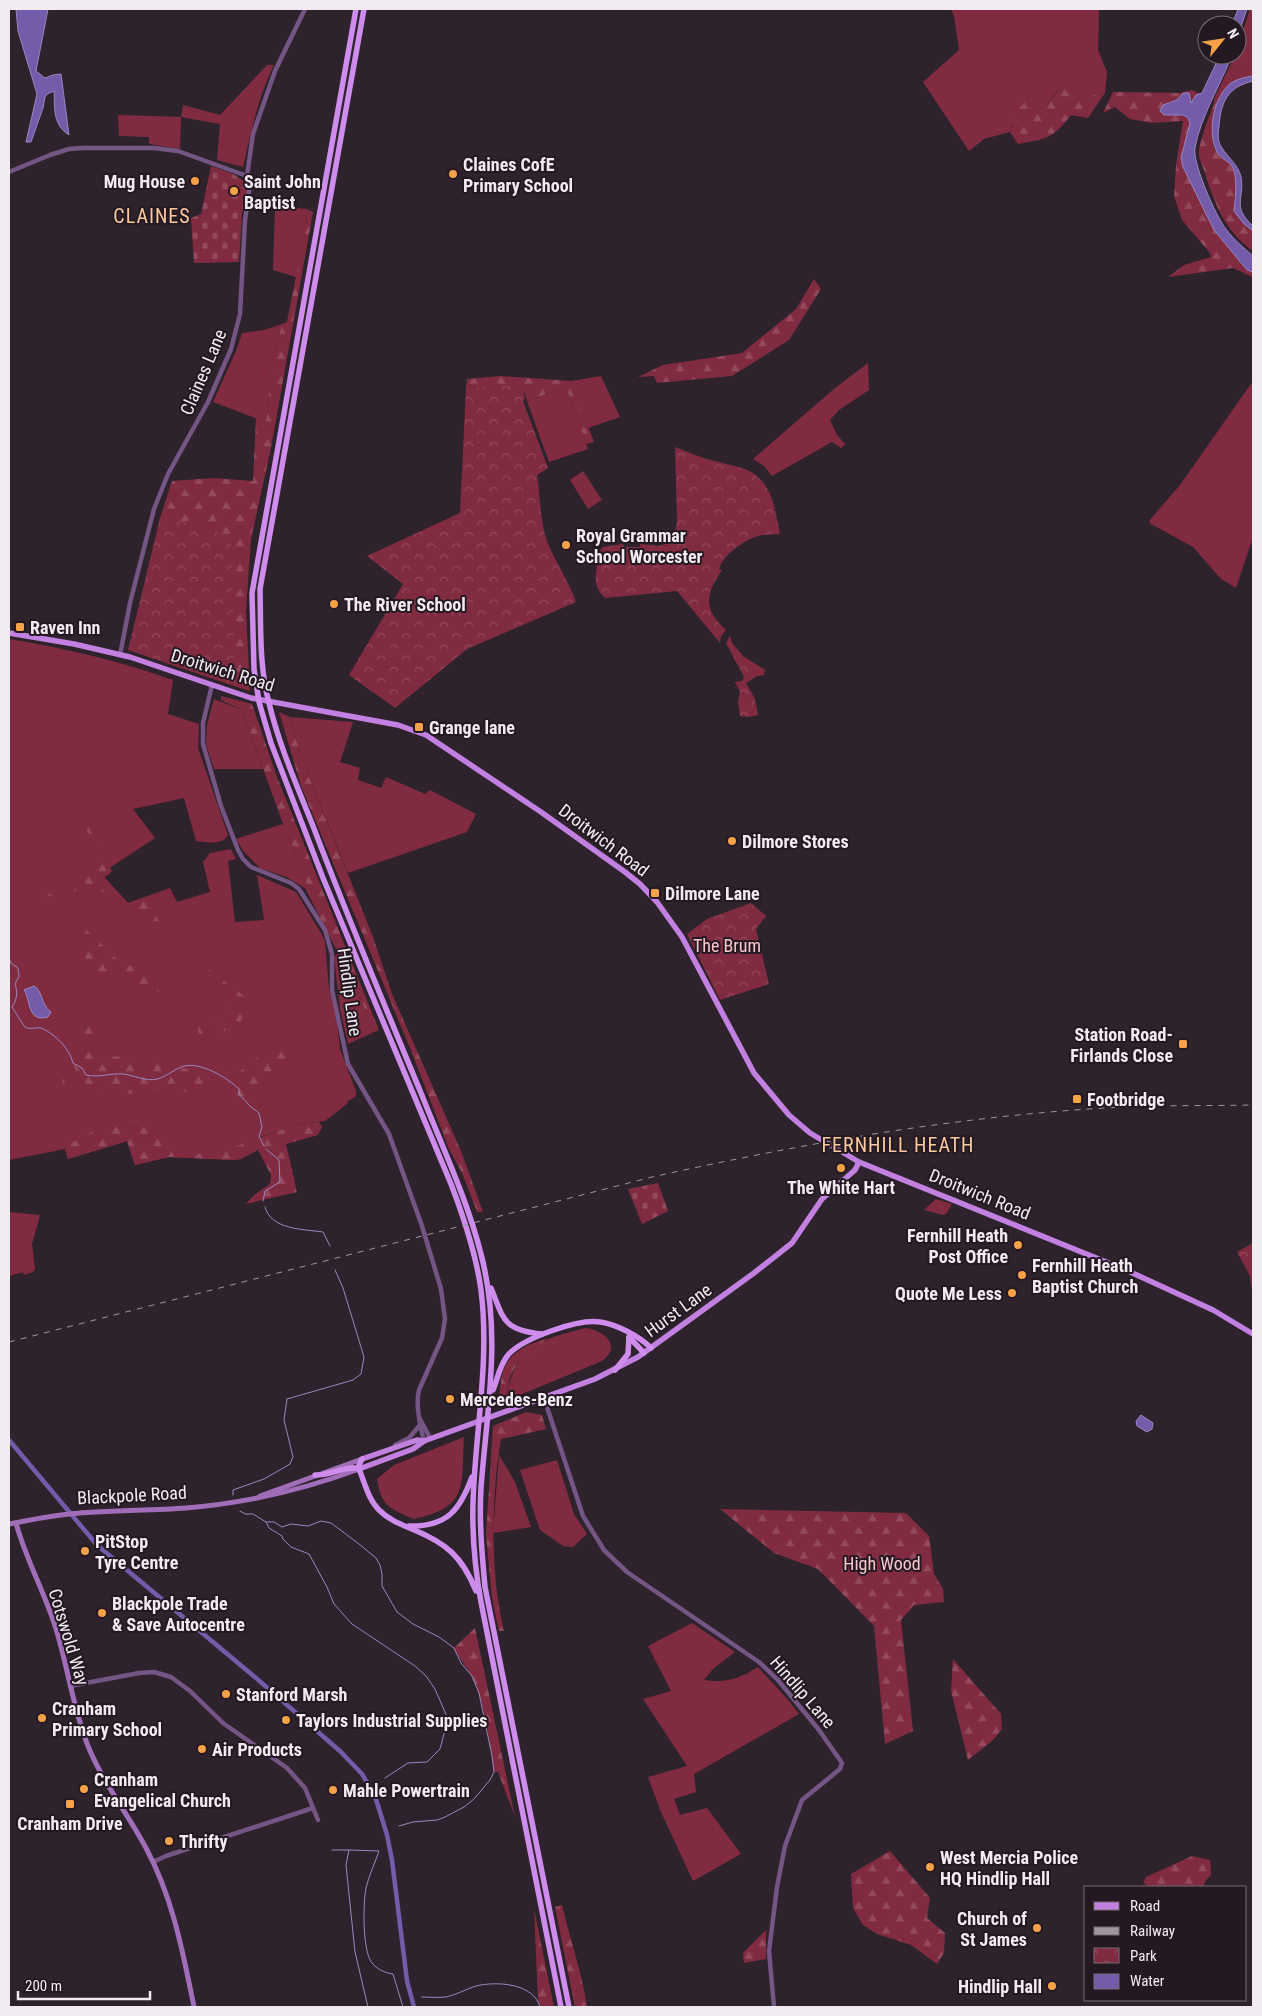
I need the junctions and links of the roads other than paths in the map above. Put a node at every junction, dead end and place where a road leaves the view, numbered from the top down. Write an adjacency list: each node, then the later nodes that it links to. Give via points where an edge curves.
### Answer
1 (305, 9): 5 (street, Claines Lane, via 274,71 253,134)
2 (356, 9): 26 (highway, via 252,593 254,669 259,702 271,743 323,878 451,1184 476,1261 481,1291 483,1367)
3 (364, 9): 10 (highway, via 260,589 262,664 268,702 280,742 459,1187)
4 (9, 172): 5 (street, via 70,150 154,148 178,151)
5 (247, 176): 7 (street, Claines Lane, via 250,186 236,332 208,402 168,474 154,509)
6 (9, 633): 7 (main road, Droitwich Road)
7 (120, 655): 8 (main road, Droitwich Road)
8 (212, 685): 9 (main road, Droitwich Road, via 251,698 398,725 426,735 625,872 656,902 682,938 754,1073 789,1116 810,1133); 19 (street, Hindlip Lane, via 202,723 204,751 221,806 243,859 251,867 299,888 325,930 332,954 332,990 348,1064 389,1134 441,1289 445,1319 418,1394)
9 (859, 1162): 12 (main road, Droitwich Road, via 1126,1270 1213,1310); 14 (main road, Hurst Lane, via 855,1170 822,1199 792,1243)
10 (487, 1278): 11 (highway, via 504,1319 515,1328); 17 (highway, via 492,1332)
11 (544, 1334): 13 (highway, via 594,1322 608,1324); 17 (highway, via 523,1342 509,1355 497,1374)
12 (1253, 1334)
13 (628, 1335): 14 (highway, via 639,1338); 15 (highway); 16 (highway, via 628,1354)
14 (651, 1348): 15 (main road, Hurst Lane)
15 (644, 1352): 16 (main road, Hurst Lane)
16 (615, 1370): 18 (main road, Hurst Lane)
17 (491, 1394): 39 (highway, via 481,1490 485,1587)
18 (544, 1398): 20 (main road, Hurst Lane); 40 (street, Hindlip Lane, via 583,1516 604,1550 626,1572 765,1668 819,1730 842,1763 840,1769 802,1800 785,1846 769,1951)
19 (420, 1419): 21 (street, Hindlip Lane); 22 (street, Hindlip Lane)
20 (472, 1423): 22 (main road, Blackpole Road)
21 (420, 1425): 22 (street, Hindlip Lane); 23 (street, via 409,1438)
22 (427, 1439): 23 (main road, Blackpole Road); 25 (main road, Blackpole Road, via 413,1449)
23 (390, 1450): 24 (main road, Blackpole Road)
24 (362, 1459): 25 (highway); 27 (main road, Blackpole Road)
25 (359, 1469): 27 (highway, via 352,1467); 28 (main road, Blackpole Road, via 315,1485); 31 (highway, via 378,1509)
26 (475, 1471): 31 (highway, via 465,1497 450,1515 426,1526); 32 (highway, via 474,1555)
27 (315, 1476): 28 (main road, Blackpole Road)
28 (257, 1497): 29 (main road, Blackpole Road, via 187,1508 62,1514)
29 (16, 1523): 30 (main road, Blackpole Road); 33 (main road, Cotswold Way, via 28,1563 54,1622)
30 (9, 1524)
31 (404, 1526): 32 (highway, via 450,1549 469,1574)
32 (481, 1602): 38 (highway)
33 (70, 1686): 34 (street, via 154,1672 170,1677 190,1691 223,1723 287,1768 305,1788); 36 (main road, Cotswold Way, via 89,1748)
34 (313, 1808): 35 (street); 36 (street)
35 (318, 1820)
36 (153, 1862): 37 (main road, Cotswold Way, via 177,1927)
37 (194, 2007)
38 (561, 2007)
39 (569, 2007)
40 (774, 2007)

